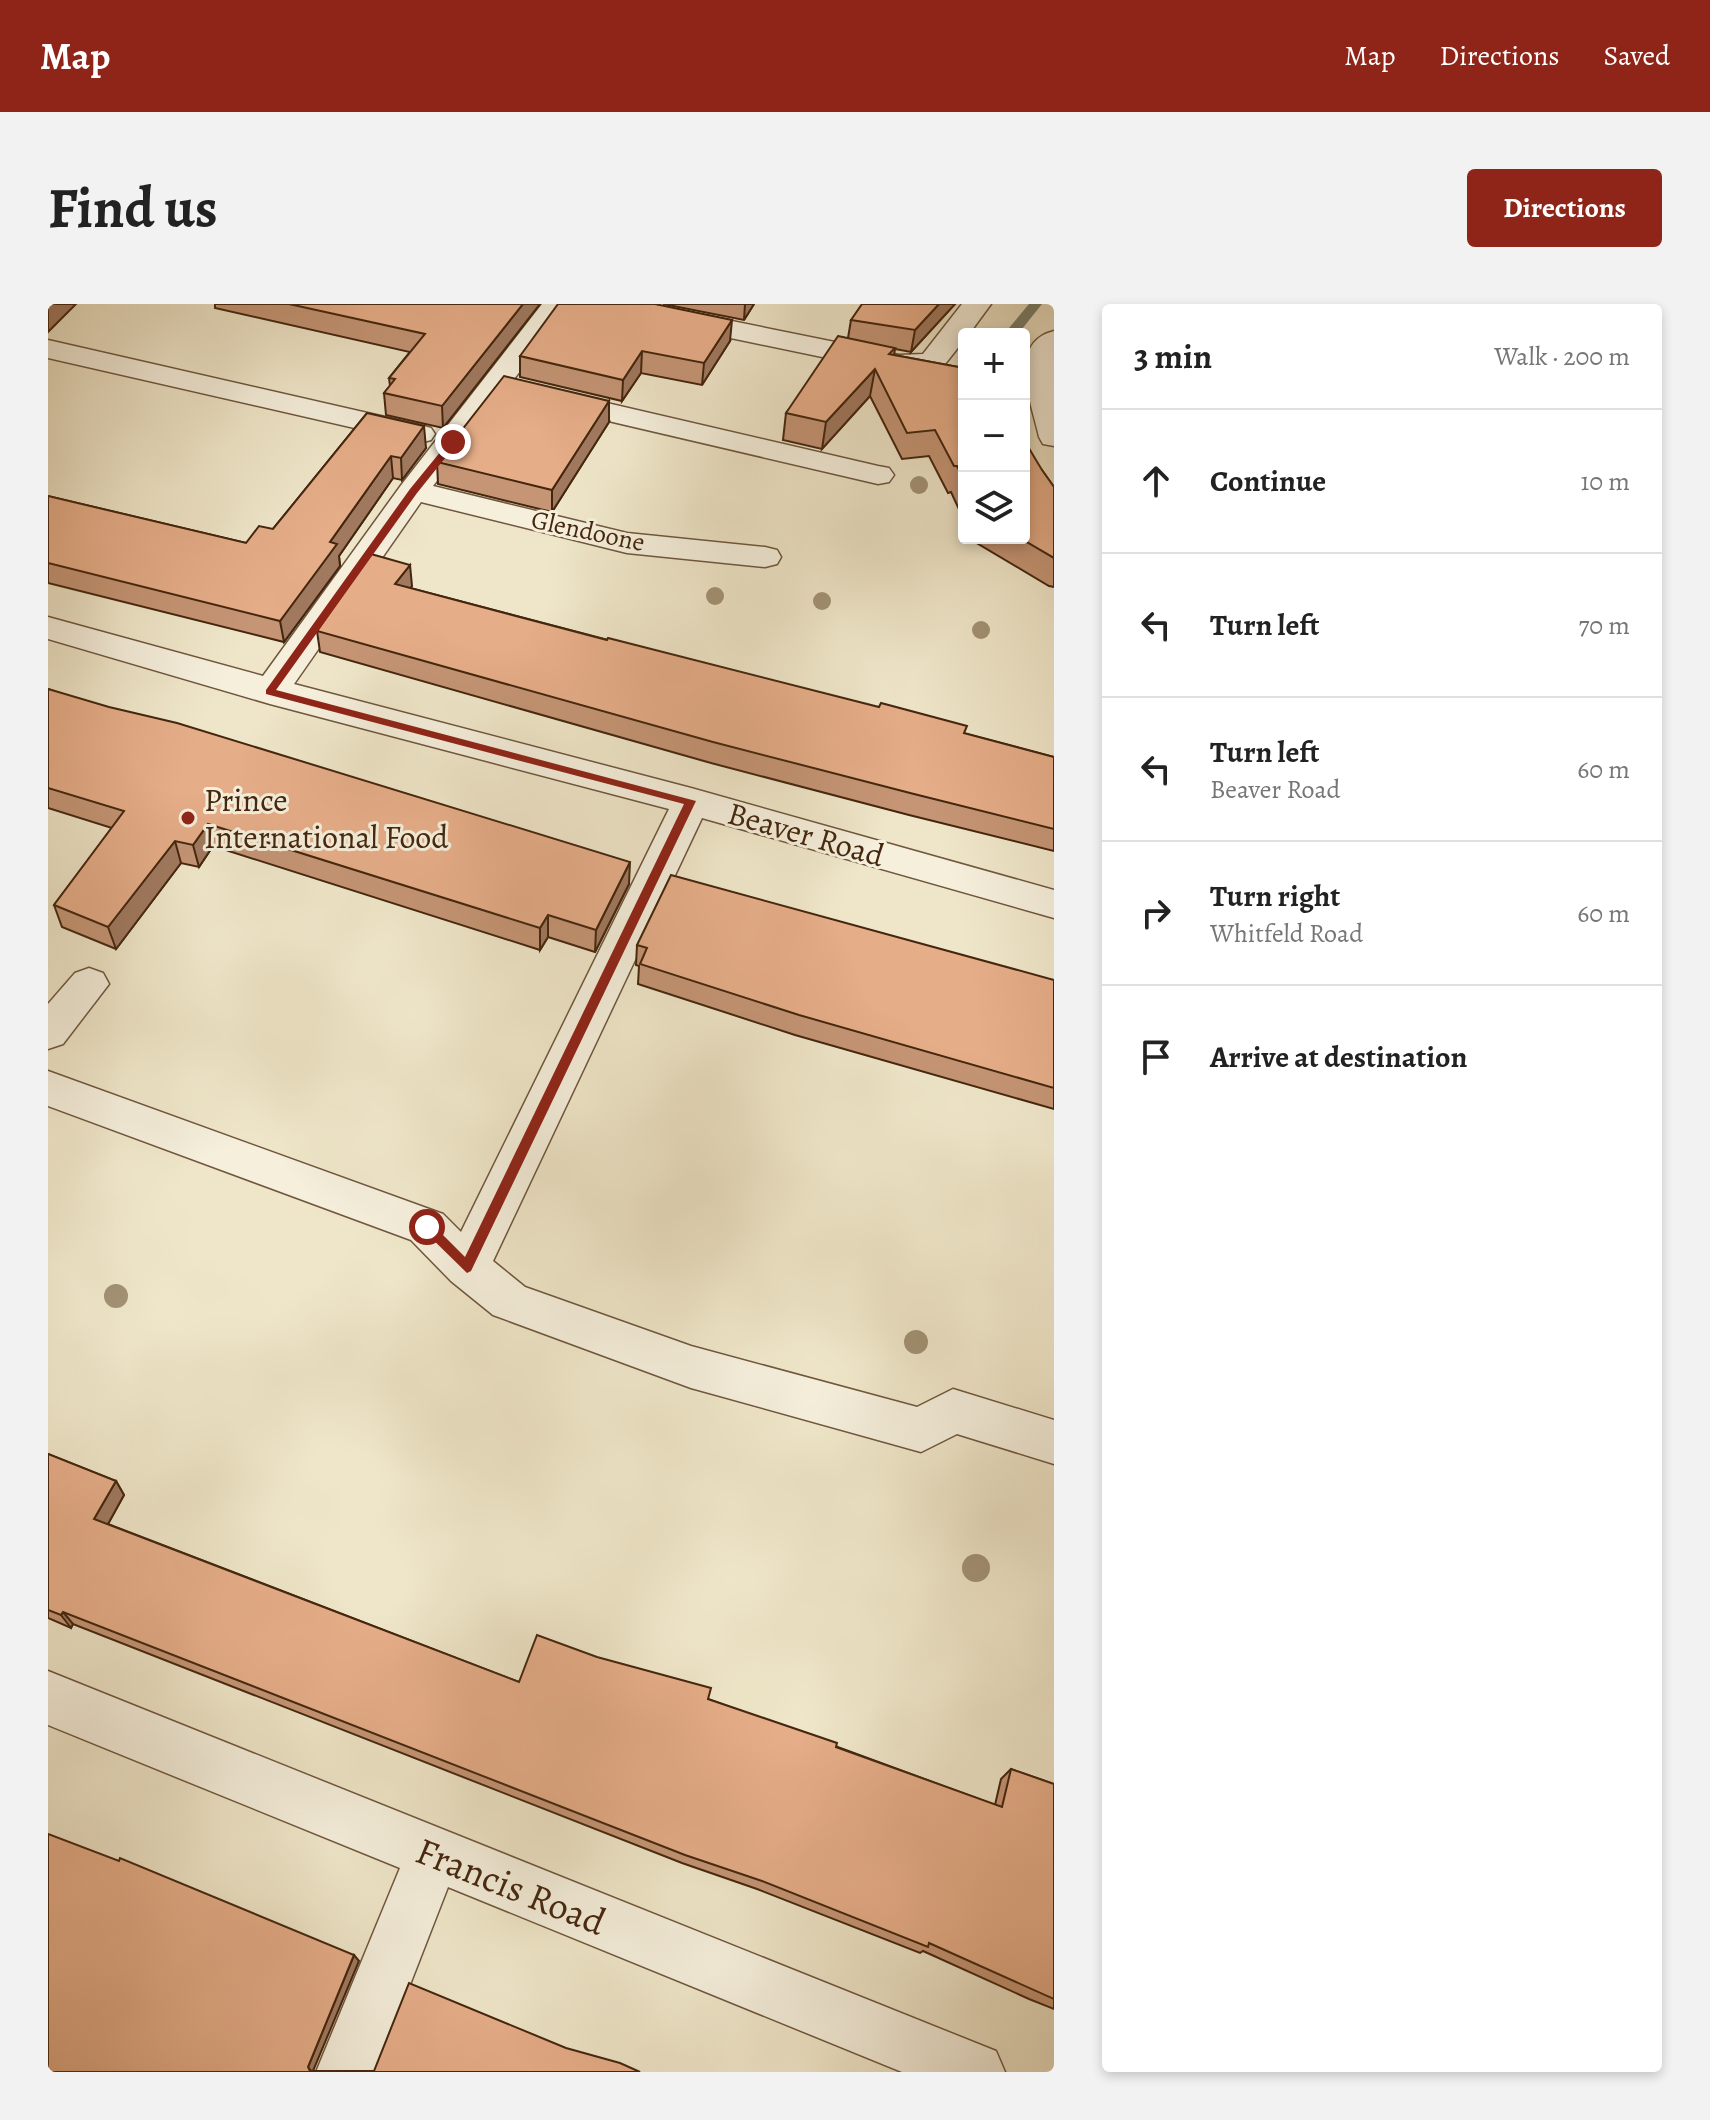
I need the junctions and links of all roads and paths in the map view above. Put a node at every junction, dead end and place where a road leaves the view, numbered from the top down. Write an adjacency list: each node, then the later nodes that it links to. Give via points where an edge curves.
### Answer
1 (557, 304): 6 (street)
2 (606, 304): 3 (street, via 899,364 932,362)
3 (977, 304)
4 (1054, 340): 7 (street, via 1037,360)
5 (48, 349): 8 (street)
6 (498, 384): 8 (street); 9 (street)
7 (1054, 437)
8 (453, 442): 10 (street)
9 (878, 475)
10 (413, 491): 11 (street, Glendoone, via 627,543); 13 (street)
11 (765, 557)
12 (48, 628): 13 (street, Beaver Road)
13 (270, 692): 14 (street, Beaver Road)
14 (691, 801): 15 (street, Beaver Road); 19 (street)
15 (1054, 904)
16 (89, 984): 17 (street)
17 (48, 1033)
18 (48, 1088): 19 (street, via 427,1227)
19 (467, 1267): 20 (street, via 509,1301 691,1367 921,1430 953,1411)
20 (1054, 1442)
21 (48, 1698): 22 (street, Francis Road)
22 (433, 1854): 23 (street); 24 (street, Francis Road)
23 (346, 2072)
24 (975, 2072)

